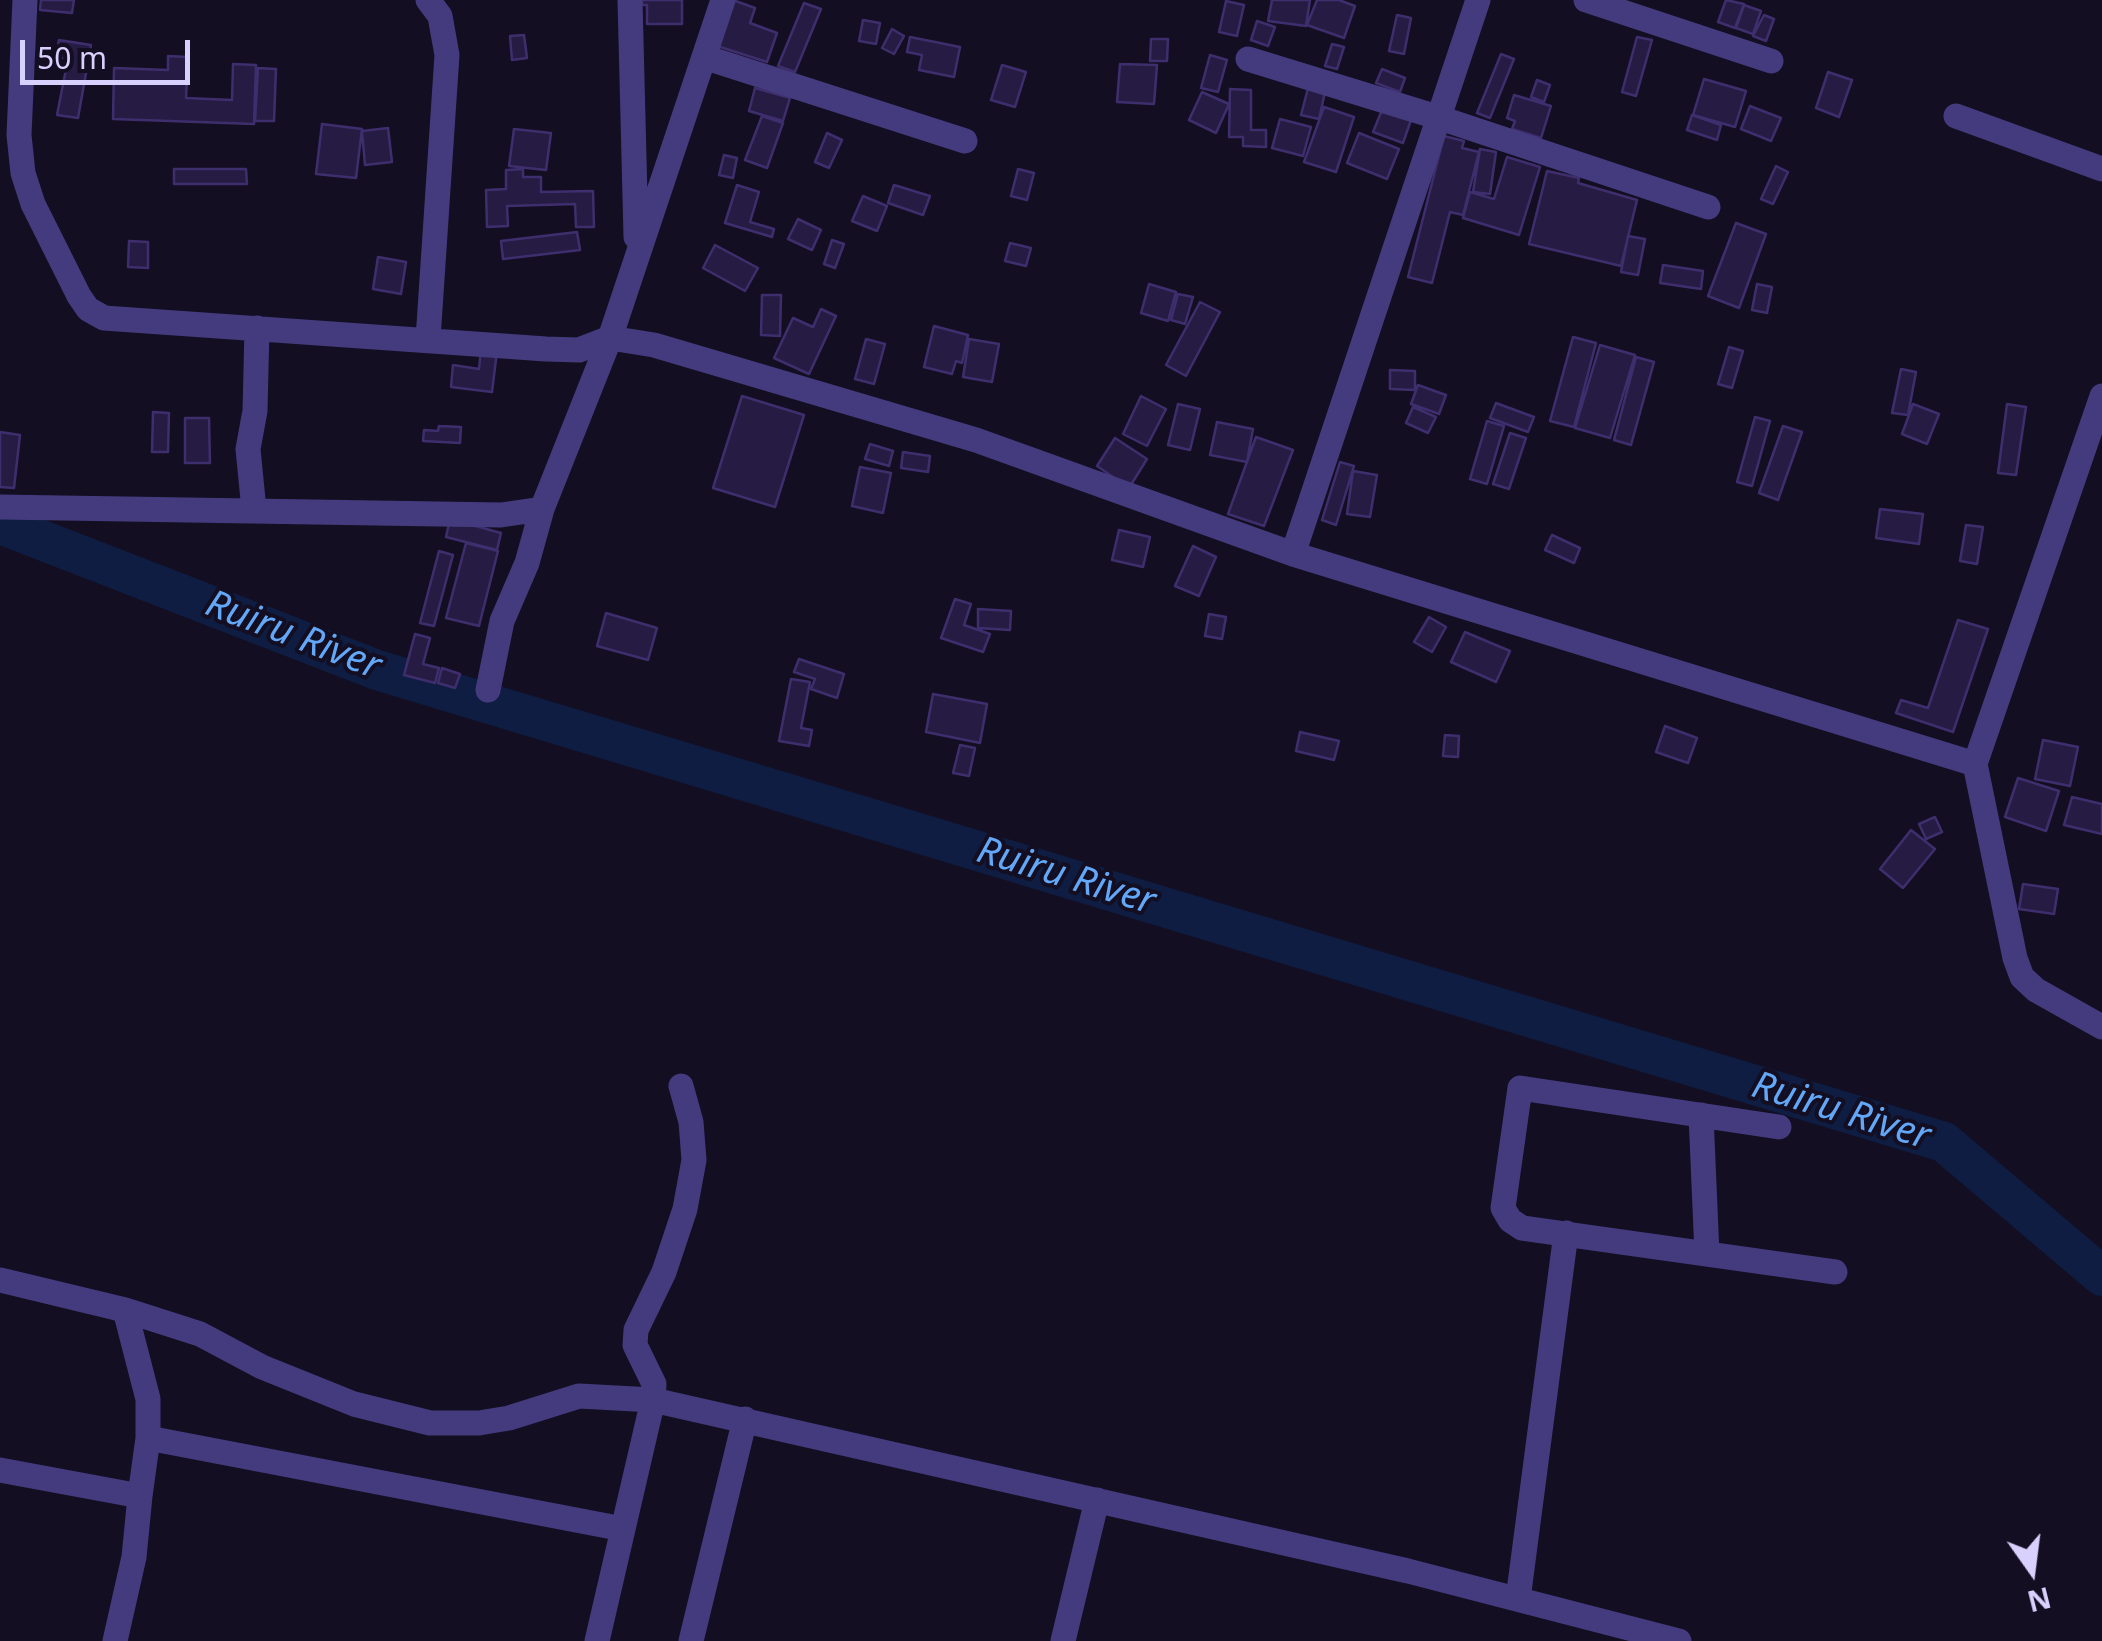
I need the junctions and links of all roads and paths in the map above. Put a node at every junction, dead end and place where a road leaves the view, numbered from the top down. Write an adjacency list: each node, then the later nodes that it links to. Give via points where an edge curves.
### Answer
1 (25, 0): 15 (street)
2 (428, 0): 8 (street, via 440,16)
3 (448, 0): 8 (street)
4 (630, 0): 18 (street)
5 (723, 0): 9 (street)
6 (1478, 0): 13 (street)
7 (1586, 0): 11 (street)
8 (447, 56): 21 (street)
9 (704, 57): 14 (street); 18 (street)
10 (1248, 59): 13 (street)
11 (1771, 61)
12 (1956, 116): 16 (street)
13 (1438, 117): 17 (street); 26 (street)
14 (965, 140)
15 (10, 156): 19 (street, via 88,309 104,318)
16 (2102, 169)
17 (1708, 207)
18 (636, 257): 20 (street)
19 (257, 328): 21 (street); 25 (street, via 248,449)
20 (610, 338): 21 (street, via 579,350); 24 (street); 26 (street, via 654,345 976,440)
21 (428, 339)
22 (2102, 396): 28 (street)
23 (0, 507): 25 (street)
24 (542, 508): 25 (street, via 501,514); 27 (street, via 502,621)
25 (254, 510)
26 (1293, 554): 28 (street)
27 (488, 690)
28 (1975, 764): 29 (street, via 2022,978)
29 (2102, 1027)
30 (681, 1086): 38 (street, via 694,1160 686,1209 636,1330)
31 (1700, 1115): 32 (street); 33 (street, via 1520,1088 1504,1208 1522,1228); 34 (street)
32 (1779, 1127)
33 (1566, 1233): 34 (street); 45 (street)
34 (1707, 1254): 35 (street)
35 (1836, 1272)
36 (0, 1280): 37 (street)
37 (125, 1310): 38 (street, via 200,1334 354,1404 430,1423 509,1418 580,1396); 40 (street, via 148,1399)
38 (653, 1400): 39 (street); 44 (street)
39 (745, 1419): 43 (street); 49 (street)
40 (148, 1438): 42 (street); 44 (street)
41 (0, 1470): 42 (street)
42 (140, 1496): 47 (street)
43 (1097, 1500): 45 (street); 50 (street)
44 (623, 1529): 48 (street)
45 (1518, 1599): 46 (street)
46 (1617, 1633): 51 (street)
47 (115, 1641)
48 (597, 1641)
49 (691, 1641)
50 (1063, 1641)
51 (1679, 1641)

